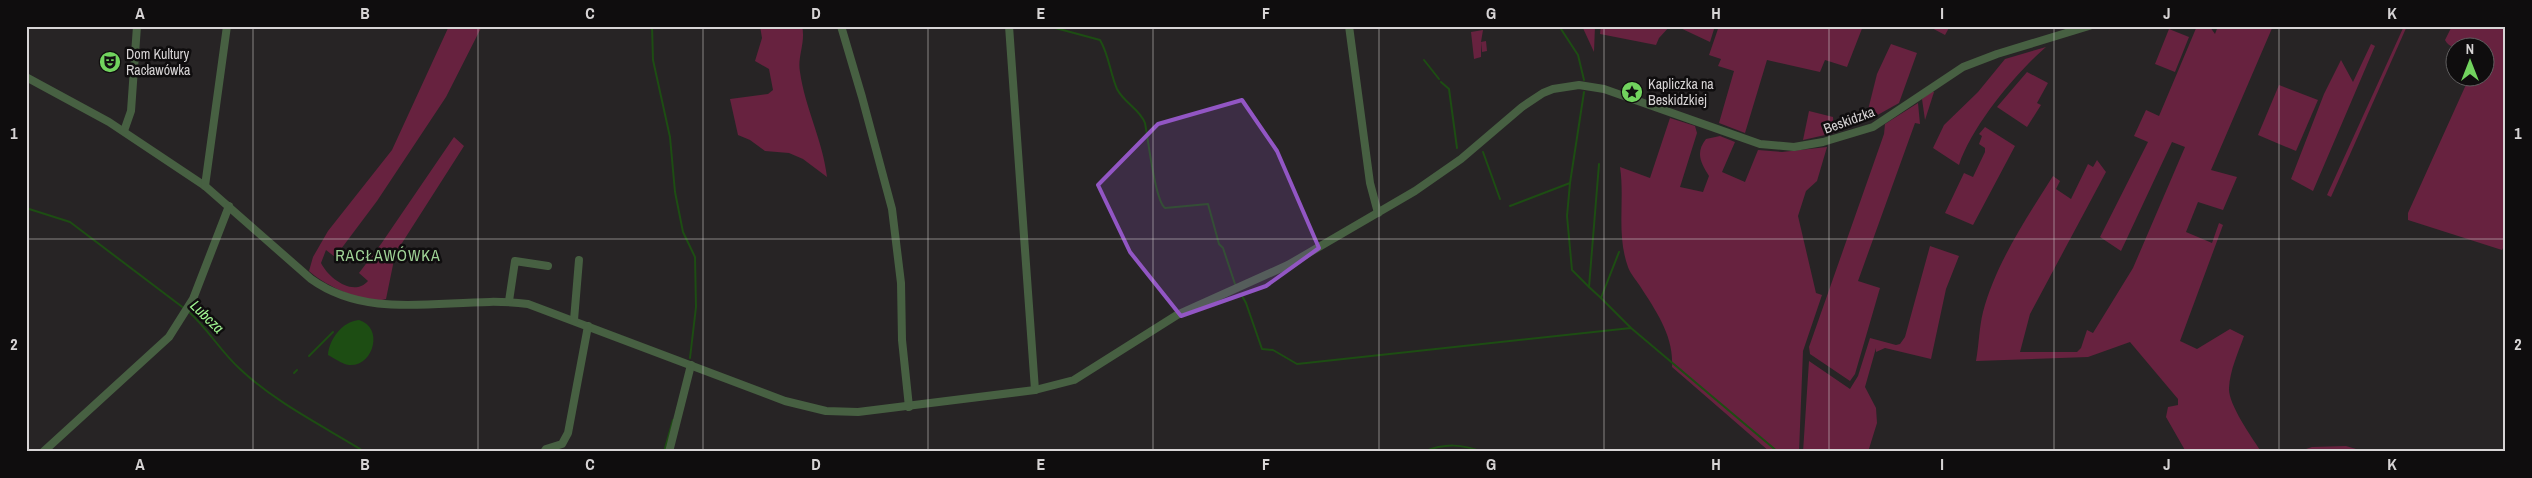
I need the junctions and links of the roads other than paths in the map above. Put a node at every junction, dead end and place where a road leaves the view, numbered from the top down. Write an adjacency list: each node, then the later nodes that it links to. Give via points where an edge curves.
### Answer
1 (137, 26): 8 (street, via 131,111)
2 (227, 26): 9 (street)
3 (841, 26): 19 (street, via 892,209 901,283 902,340)
4 (1009, 26): 18 (street)
5 (1349, 26): 11 (street, via 1370,183)
6 (2090, 26): 11 (street, Beskidzka, via 1978,60 1952,73 1873,127 1809,145 1785,148 1760,144 1604,89 1579,85 1554,89 1522,107 1461,159)
7 (26, 77): 8 (street, Beskidzka)
8 (124, 131): 9 (street, Beskidzka)
9 (205, 186): 10 (street, Beskidzka)
10 (229, 206): 14 (street, Beskidzka, via 311,280 347,298 378,305); 20 (street, via 191,304 169,337)
11 (1378, 213): 18 (street, Beskidzka, via 1288,265 1178,315 1089,373)
12 (579, 260): 15 (street)
13 (548, 266): 14 (street, via 515,261)
14 (509, 301): 15 (street, Beskidzka, via 537,306)
15 (574, 320): 16 (street, Beskidzka)
16 (588, 326): 17 (street, Beskidzka); 21 (street, via 568,433 562,444)
17 (691, 365): 19 (street, Beskidzka, via 785,401 826,411 858,412); 22 (street)
18 (1035, 390): 19 (street, Beskidzka)
19 (909, 407)
20 (43, 452)
21 (544, 452)
22 (669, 452)

